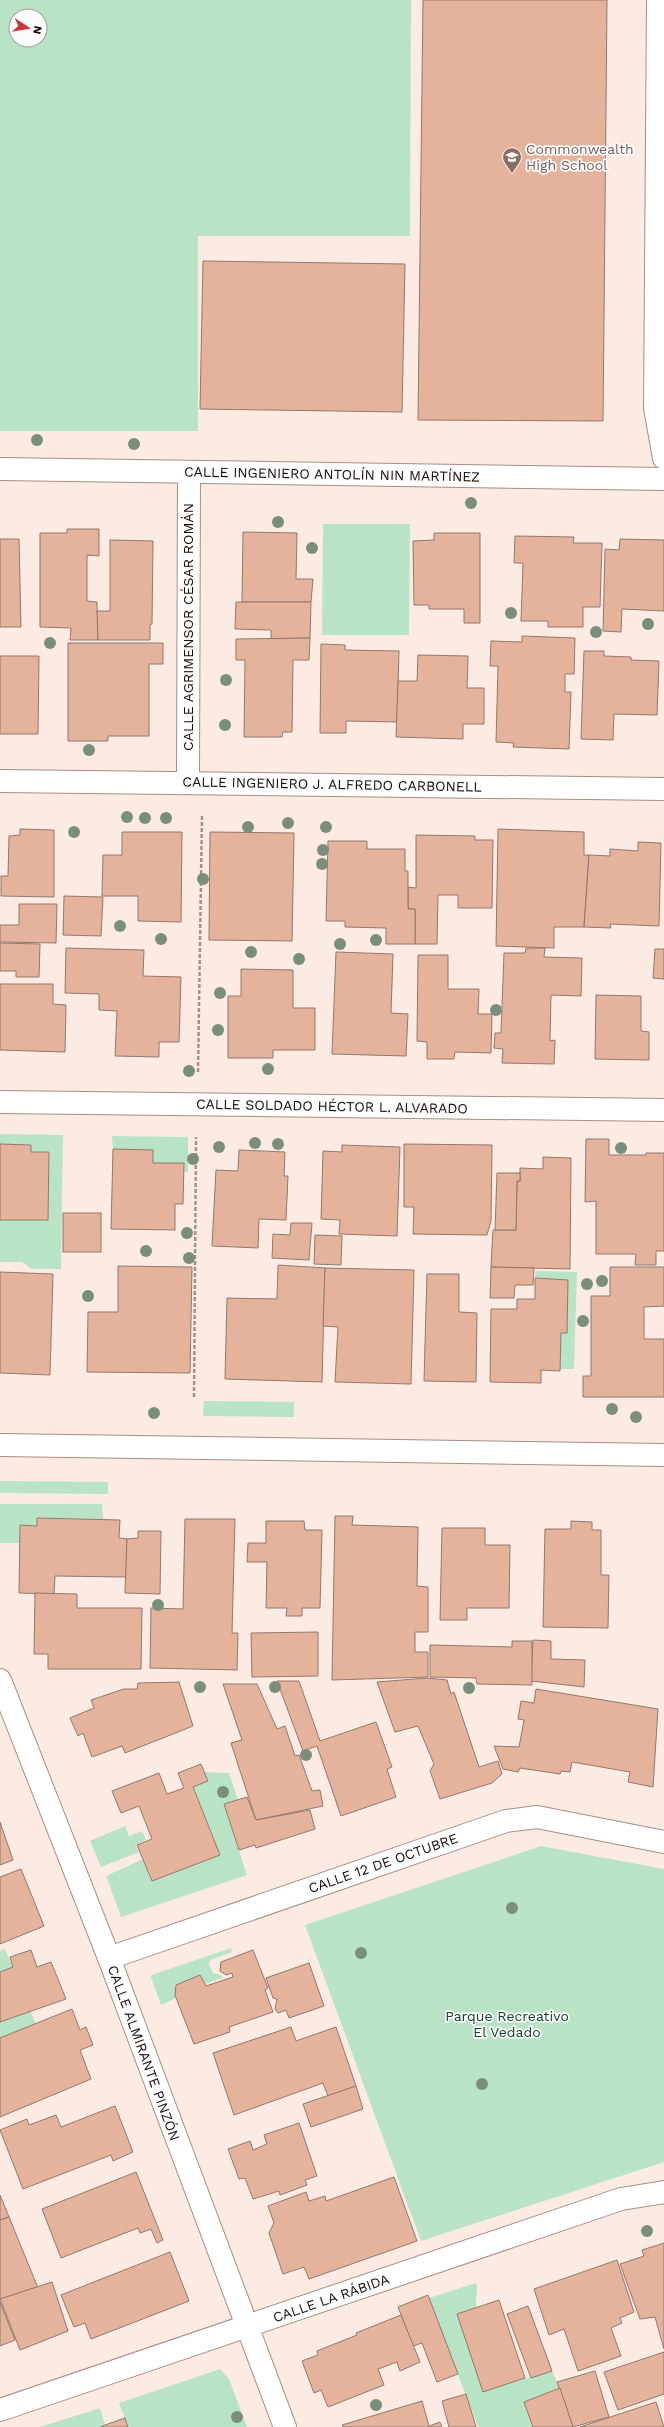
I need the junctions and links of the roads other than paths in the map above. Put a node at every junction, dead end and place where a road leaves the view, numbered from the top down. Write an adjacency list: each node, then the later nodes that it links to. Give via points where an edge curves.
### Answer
1 (658, 0): 2 (street, via 655,408)
2 (664, 458)
3 (0, 469): 4 (street, CALLE INGENIERO ANTOLÍN NIN MARTÍNEZ)
4 (189, 472): 5 (street, CALLE INGENIERO ANTOLÍN NIN MARTÍNEZ); 7 (street, CALLE AGRIMENSOR CÉSAR ROMÁN)
5 (664, 479)
6 (0, 781): 7 (street, CALLE INGENIERO J. ALFREDO CARBONELL)
7 (188, 782): 8 (street, CALLE INGENIERO J. ALFREDO CARBONELL)
8 (664, 789)
9 (0, 1102): 10 (street, CALLE SOLDADO HÉCTOR L. ALVARADO)
10 (664, 1110)
11 (0, 1445): 12 (street)
12 (664, 1455)
13 (0, 1680): 15 (street, CALLE ALMIRANTE PINZÓN)
14 (664, 1842): 15 (street, CALLE 12 DE OCTUBRE, via 537,1817 506,1821)
15 (109, 1958): 17 (street, CALLE ALMIRANTE PINZÓN)
16 (664, 2192): 17 (street, CALLE LA RÁBIDA, via 621,2199)
17 (247, 2328): 18 (street, CALLE LA RÁBIDA); 19 (street, CALLE ALMIRANTE PINZÓN)
18 (0, 2410)
19 (285, 2427)

